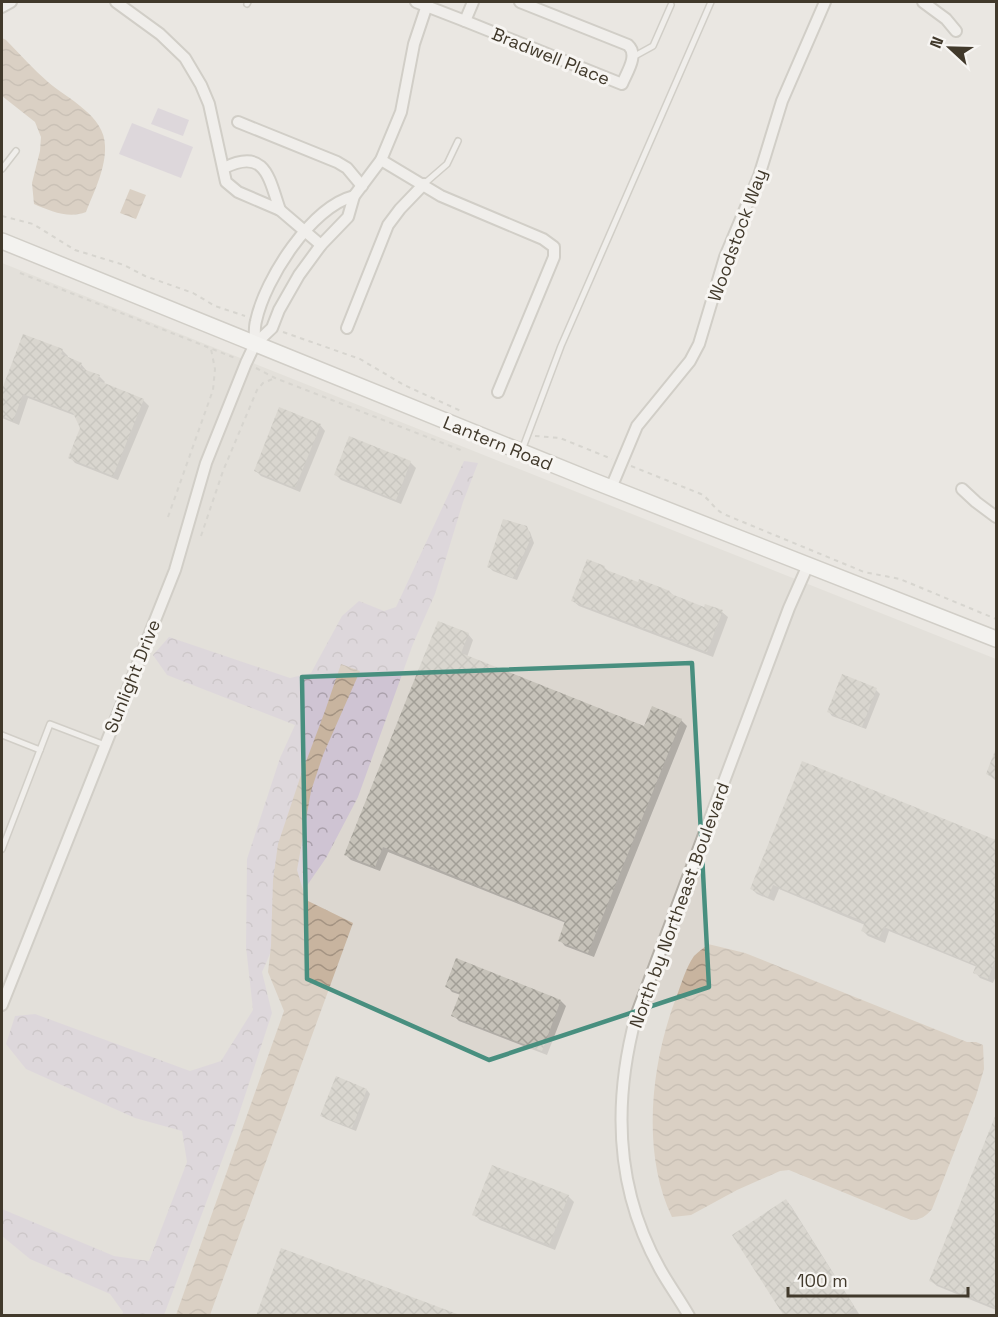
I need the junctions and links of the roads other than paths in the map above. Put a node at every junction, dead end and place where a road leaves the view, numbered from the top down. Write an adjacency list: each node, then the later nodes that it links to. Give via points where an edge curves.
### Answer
1 (11, 2): 10 (street)
2 (116, 2): 19 (street, via 185,58 209,104)
3 (473, 2): 11 (street)
4 (520, 2): 13 (street, Bradwell Place, via 628,45)
5 (711, 2): 30 (lane, via 564,337)
6 (825, 2): 31 (street, Woodstock Way, via 782,101 759,176 725,257 699,344 684,370 637,426)
7 (923, 2): 12 (street)
8 (423, 3): 11 (street, Bradwell Place); 17 (street, Bradwell Place, via 401,112)
9 (671, 5): 13 (lane, via 653,46)
10 (2, 7)
11 (465, 21): 13 (street, Bradwell Place, via 622,84)
12 (956, 31)
13 (633, 57)
14 (238, 122): 21 (street, via 337,162)
15 (458, 141): 20 (lane, via 447,164)
16 (16, 151): 18 (lane)
17 (381, 160): 20 (street); 21 (street, Bradwell Place)
18 (2, 168)
19 (224, 168): 23 (street, via 226,182 232,187); 23 (street, via 234,162 255,161 266,169)
20 (424, 184): 27 (street, via 388,225); 29 (street, via 441,196 543,238 554,247 554,257)
21 (362, 186): 22 (street, Bradwell Place)
22 (354, 196): 24 (street, Bradwell Place, via 333,205); 26 (street, Bradwell Place, via 348,217)
23 (280, 210): 24 (street)
24 (305, 231): 26 (street); 28 (street, Bradwell Place, via 280,264 255,321)
25 (2, 241): 28 (street, Lantern Road)
26 (321, 245): 28 (street, Bradwell Place, via 288,292 272,328)
27 (347, 328)
28 (255, 344): 30 (street, Lantern Road); 37 (street, Sunlight Drive, via 206,463 175,570)
29 (498, 392)
30 (521, 452): 31 (street, Lantern Road)
31 (611, 488): 34 (street, Lantern Road)
32 (962, 489): 33 (street)
33 (996, 517)
34 (808, 565): 35 (street, Lantern Road); 41 (street, North by Northeast Boulevard, via 636,1016 625,1062 620,1126 629,1192 660,1269)
35 (996, 639)
36 (2, 735): 38 (lane)
37 (105, 745): 38 (lane, via 50,724); 40 (street, Sunlight Drive)
38 (40, 750): 39 (lane)
39 (2, 849)
40 (2, 1005)
41 (689, 1316)

